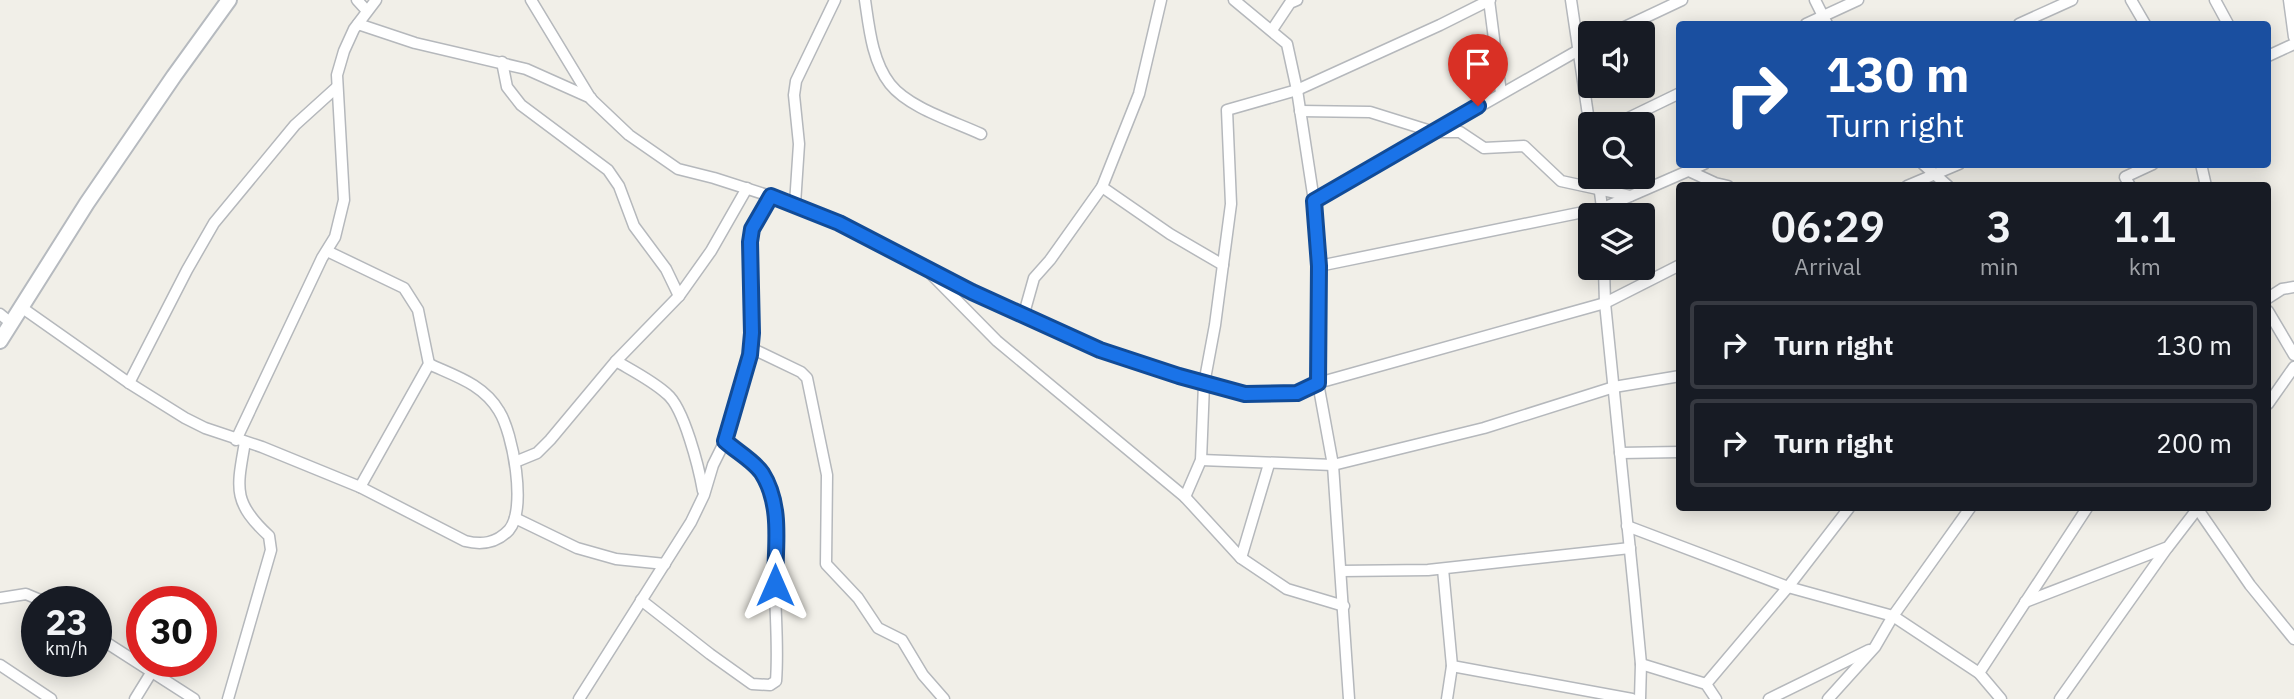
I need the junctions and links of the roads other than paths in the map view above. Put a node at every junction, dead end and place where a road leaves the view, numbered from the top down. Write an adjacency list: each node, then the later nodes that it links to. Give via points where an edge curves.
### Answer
1 (229, 0): 73 (main road)
2 (357, 0): 19 (street)
3 (376, 0): 19 (street)
4 (531, 0): 36 (street)
5 (835, 0): 61 (street, via 796,81 799,145)
6 (865, 0): 41 (street, via 869,33 890,84 911,102)
7 (1161, 0): 53 (street, via 1139,94)
8 (1234, 0): 26 (street)
9 (1489, 0): 33 (street); 34 (street)
10 (1571, 0): 29 (street)
11 (1682, 0): 21 (street)
12 (1815, 0): 20 (street)
13 (1858, 0): 20 (street)
14 (2072, 0): 22 (street)
15 (2131, 0): 23 (street)
16 (2215, 0): 24 (street)
17 (2289, 0): 27 (street)
18 (1292, 1): 26 (street)
19 (367, 11): 25 (street)
20 (1824, 20)
21 (1637, 21)
22 (2026, 21)
23 (2143, 21)
24 (2226, 21)
25 (358, 24): 31 (street, via 415,43); 32 (street, via 344,51)
26 (1272, 30): 33 (street, via 1287,44)
27 (2294, 37)
28 (2294, 44): 30 (street)
29 (1577, 50): 34 (street); 38 (street)
30 (2271, 55)
31 (502, 62): 36 (street); 70 (street, via 507,87 521,105 608,170 634,226 666,269)
32 (337, 87): 63 (street, via 344,200); 84 (street, via 295,125 214,223)
33 (1297, 90): 37 (street); 65 (street, via 1227,110 1231,204)
34 (1501, 93): 40 (street)
35 (1676, 95): 39 (street)
36 (591, 99): 54 (street, via 629,135 678,169)
37 (1300, 111): 40 (street, via 1370,112); 58 (street)
38 (1587, 112)
39 (1641, 112)
40 (1434, 132): 52 (street, via 1460,132 1484,148 1524,146 1561,181); 58 (street)
41 (981, 134)
42 (1695, 168): 46 (street)
43 (1928, 168): 47 (street)
44 (1951, 168): 47 (street)
45 (2144, 168): 51 (street, via 2125,177)
46 (1689, 171): 48 (street); 57 (street)
47 (1937, 175): 49 (street); 50 (street)
48 (1713, 182)
49 (1919, 182)
50 (1944, 182)
51 (2128, 182)
52 (1578, 184)
53 (1102, 187): 65 (street); 75 (street, via 1034,278)
54 (747, 188): 56 (street); 70 (street)
55 (1600, 189): 57 (street); 59 (street)
56 (771, 196): 61 (street); 78 (street, via 752,229 750,242)
57 (1631, 196): 60 (street)
58 (1314, 201): 66 (street)
59 (1602, 203)
60 (1619, 203)
61 (795, 204): 64 (street)
62 (1578, 217): 66 (street)
63 (327, 251): 81 (street, via 404,288 418,310); 89 (street)
64 (921, 264): 75 (street); 99 (street, via 997,341)
65 (1223, 265): 86 (street)
66 (1319, 266): 85 (street)
67 (1676, 267): 72 (street)
68 (1604, 280): 72 (street)
69 (2294, 287): 71 (street)
70 (679, 296): 80 (street)
71 (2271, 296)
72 (1605, 303): 85 (street); 87 (street)
73 (21, 307): 76 (main road); 84 (street)
74 (2271, 316): 79 (street)
75 (1023, 317): 86 (street, via 1100,350)
76 (6, 318): 77 (main road)
77 (0, 341)
78 (751, 348): 90 (street); 135 (street, via 807,378 827,475 826,564 878,628 902,640)
79 (2294, 355)
80 (616, 361): 94 (street, via 544,447); 98 (street, via 670,395 699,464)
81 (429, 364): 94 (street, via 479,387 499,411); 97 (street)
82 (2294, 368): 88 (street)
83 (1676, 377): 87 (street)
84 (129, 383): 89 (street, via 185,418)
85 (1318, 383): 86 (street, via 1297,393 1245,394); 96 (street)
86 (1204, 384): 93 (street)
87 (1614, 387): 91 (street); 96 (street, via 1484,428)
88 (2271, 400)
89 (240, 441): 97 (street); 133 (street, via 239,493 244,507 269,536 271,550)
90 (725, 441): 98 (street); 116 (street, via 761,471 774,497 776,681 752,684)
91 (1620, 453): 92 (street); 106 (street)
92 (1676, 453)
93 (1201, 460): 95 (street); 99 (street)
94 (515, 462): 105 (street)
95 (1269, 464): 96 (street); 109 (street)
96 (1333, 465): 112 (street)
97 (359, 486): 105 (street, via 465,541 482,545 509,530)
98 (704, 495): 110 (street)
99 (1185, 497): 109 (street)
100 (1847, 511): 113 (street)
101 (1968, 511): 119 (street)
102 (2085, 511): 117 (street)
103 (2196, 511): 107 (street)
104 (2200, 511): 120 (street, via 2250,585)
105 (515, 518): 110 (street, via 577,548 616,559)
106 (1627, 526): 108 (street); 113 (street)
107 (2168, 547): 117 (street); 144 (street)
108 (1630, 548): 111 (street); 122 (street)
109 (1241, 558): 118 (street, via 1287,589)
110 (665, 564): 116 (street)
111 (1443, 569): 112 (street); 124 (street)
112 (1340, 571): 118 (street)
113 (1788, 587): 119 (street); 128 (street)
114 (21, 595): 115 (street)
115 (0, 598)
116 (642, 600): 134 (street)
117 (2025, 602): 125 (street)
118 (1344, 606): 129 (street)
119 (1893, 616): 121 (street); 125 (street)
120 (2294, 639)
121 (1875, 647): 141 (street); 142 (street)
122 (1640, 664): 128 (street); 139 (street)
123 (0, 665): 130 (street)
124 (1452, 666): 137 (street); 138 (street)
125 (1979, 673): 143 (street)
126 (148, 677): 131 (street)
127 (157, 677): 132 (street)
128 (1706, 684): 140 (street)
129 (1348, 697): 136 (street)
130 (51, 699)
131 (135, 699)
132 (194, 699)
133 (228, 699)
134 (579, 699)
135 (944, 699)
136 (1360, 699)
137 (1447, 699)
138 (1632, 699)
139 (1640, 699)
140 (1716, 699)
141 (1769, 699)
142 (1828, 699)
143 (2001, 699)
144 (2060, 699)

